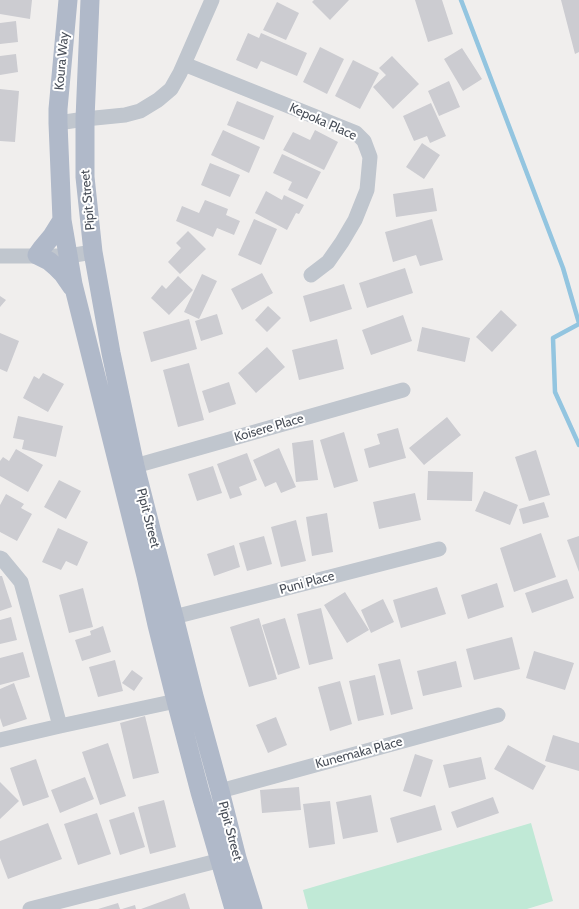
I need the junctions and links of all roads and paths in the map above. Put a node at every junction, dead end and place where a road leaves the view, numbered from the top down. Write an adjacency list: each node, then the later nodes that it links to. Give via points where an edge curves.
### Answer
1 (68, 0): 6 (main road, Koura Way)
2 (90, 0): 5 (main road, Koura Way)
3 (212, 0): 4 (street)
4 (184, 64): 5 (street, via 171,89 140,111); 12 (street, Kepoka Place, via 356,133 364,141 370,157 367,190 355,220 342,242 328,262)
5 (85, 119): 6 (street); 8 (main road, Pipit Street, via 85,177)
6 (58, 123): 7 (main road, Pipit Street)
7 (62, 220): 9 (main road); 11 (main road, Pipit Street)
8 (93, 252): 11 (street); 15 (main road, Pipit Street)
9 (36, 255): 10 (street); 11 (street); 13 (main road, via 56,267)
10 (0, 256)
11 (68, 256): 13 (main road, Pipit Street)
12 (311, 275)
13 (74, 289): 19 (main road, Pipit Street)
14 (403, 390): 15 (street, Koisere Place)
15 (135, 466): 18 (main road, Pipit Street)
16 (439, 548): 18 (street, Puni Place)
17 (0, 558): 21 (street, via 21,582)
18 (174, 617): 23 (main road, Pipit Street)
19 (176, 701): 21 (street); 24 (main road, Pipit Street)
20 (498, 715): 23 (street, Kunemaka Place)
21 (60, 726): 22 (street)
22 (0, 740)
23 (220, 791): 27 (main road, Pipit Street)
24 (221, 860): 25 (street); 26 (main road, Pipit Street)
25 (30, 909)
26 (234, 909)
27 (253, 909)

